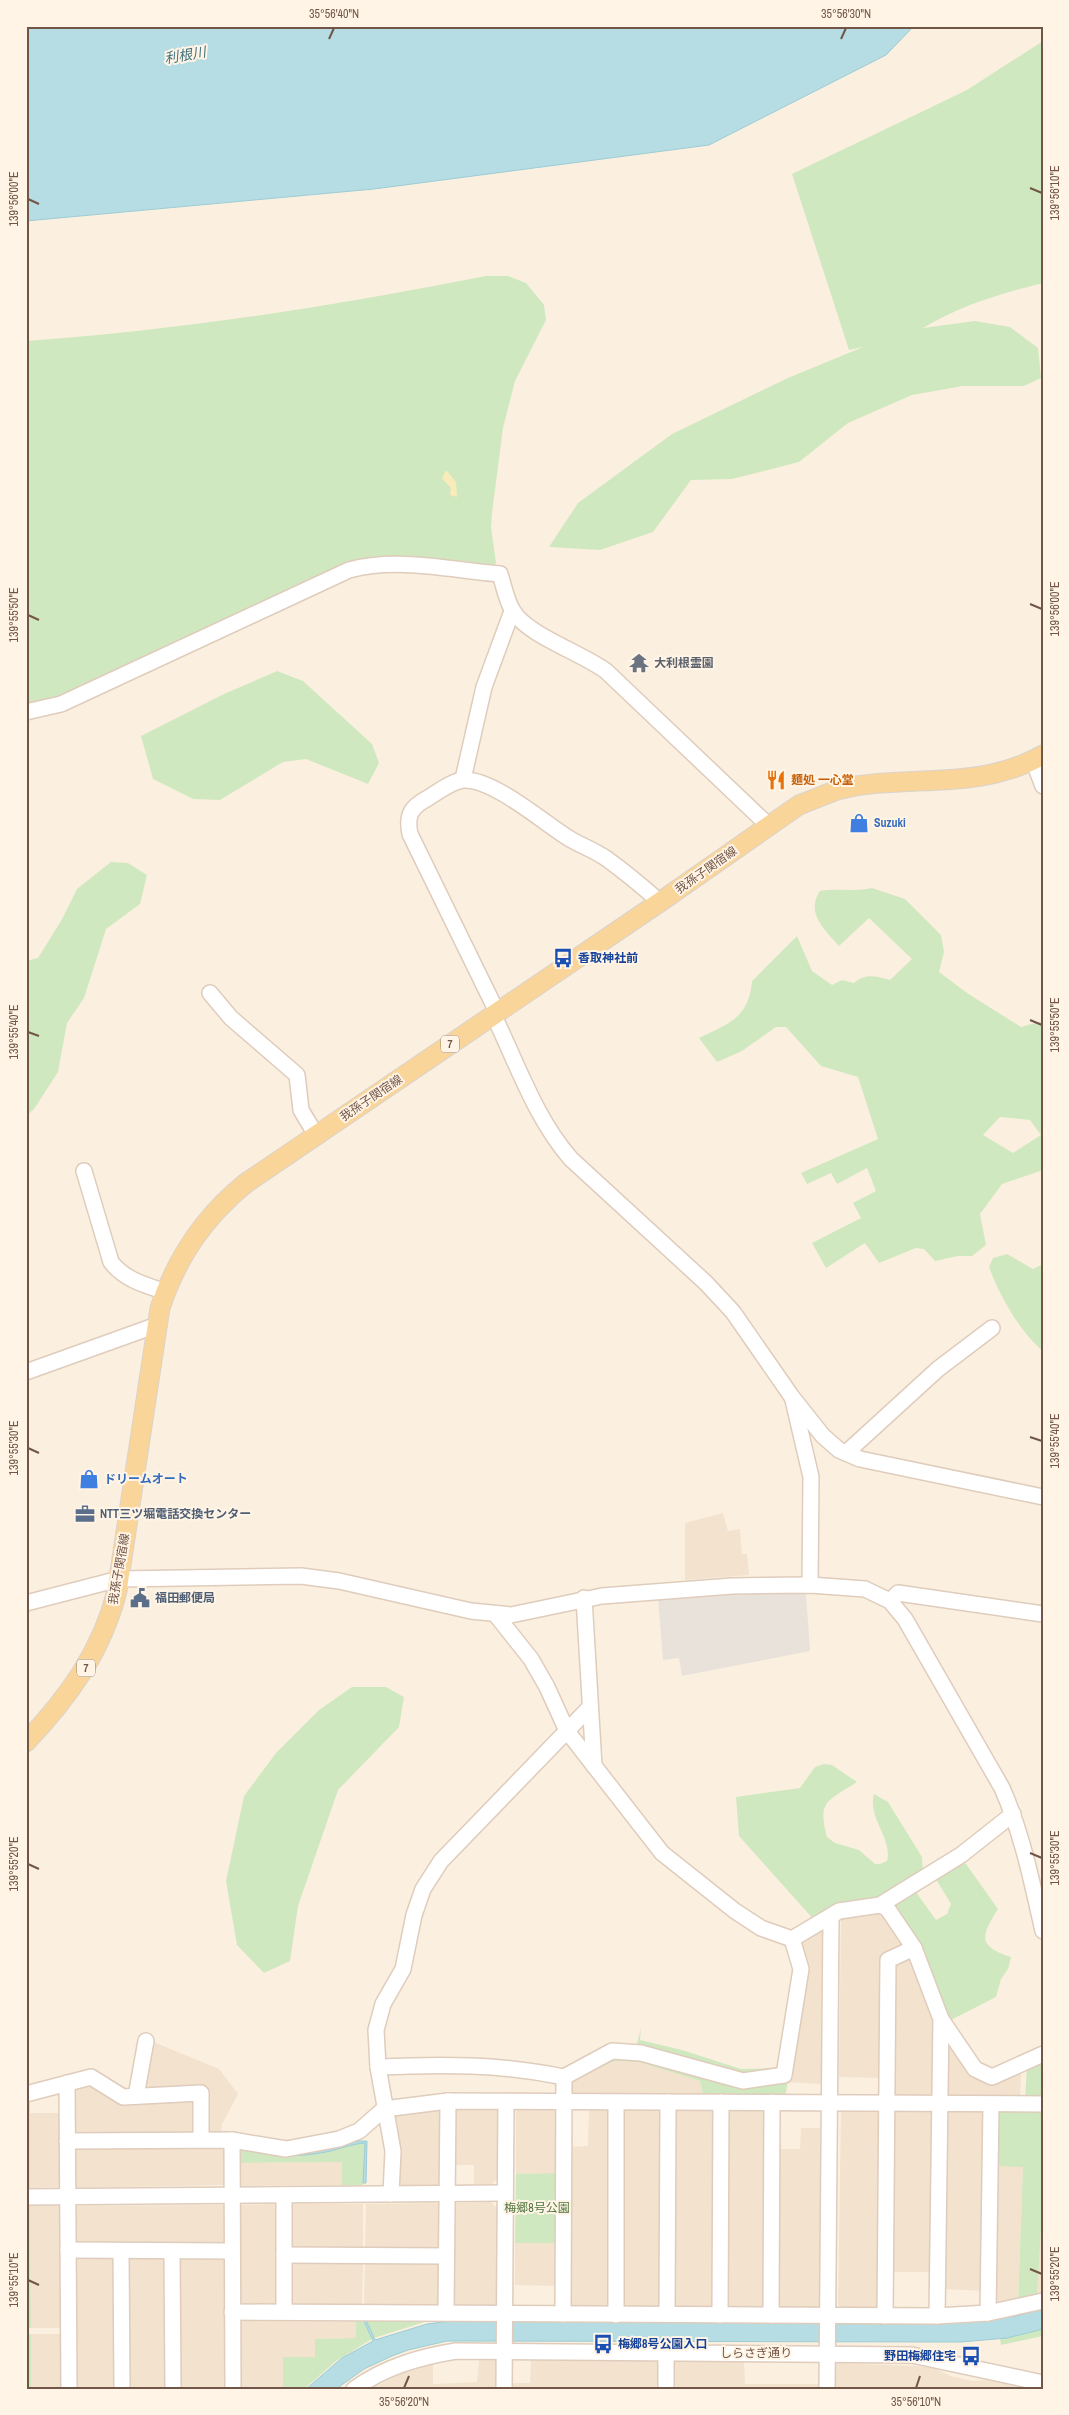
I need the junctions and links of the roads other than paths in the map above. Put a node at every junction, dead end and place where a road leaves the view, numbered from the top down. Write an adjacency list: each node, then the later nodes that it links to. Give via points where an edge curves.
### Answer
1 (512, 610): 2 (street, via 500,574 420,565 368,565 328,578 61,704); 4 (street, via 484,686); 6 (street, via 522,622 606,671)
2 (26, 712)
3 (1038, 757): 5 (street); 6 (main road, 我孫子関宿線 / 7, via 975,779 867,784 837,790 799,805)
4 (463, 780): 7 (street, via 477,781 498,791 605,858); 9 (street, via 418,803 407,820 410,834)
5 (1043, 786)
6 (769, 826): 7 (main road, 我孫子関宿線 / 7)
7 (660, 902): 9 (main road, 我孫子関宿線 / 7)
8 (210, 993): 10 (street, via 231,1018 297,1075 300,1110)
9 (495, 1013): 10 (main road, 我孫子関宿線 / 7); 16 (street, via 546,1126 557,1143 706,1282 733,1312)
10 (316, 1135): 12 (main road, 我孫子関宿線 / 7, via 246,1183 220,1206 187,1246)
11 (84, 1171): 12 (street, via 111,1262 134,1281)
12 (166, 1292): 13 (main road, 我孫子関宿線 / 7)
13 (156, 1325): 15 (street); 19 (main road, 我孫子関宿線 / 7)
14 (992, 1328): 17 (street, via 938,1369)
15 (26, 1372)
16 (792, 1397): 17 (street, via 823,1436); 20 (street, via 811,1477)
17 (846, 1453): 18 (street, via 886,1465)
18 (1043, 1497)
19 (119, 1579): 23 (street); 25 (street, via 248,1575 319,1578); 28 (main road, 我孫子関宿線 / 7, via 114,1602 91,1659 63,1701)
20 (810, 1585): 21 (street, via 732,1586); 22 (street, via 860,1588)
21 (584, 1598): 25 (street, via 534,1611); 26 (street)
22 (890, 1601): 24 (street, via 898,1593); 30 (street, via 905,1620)
23 (26, 1603)
24 (1043, 1614)
25 (496, 1615): 27 (street, via 531,1659)
26 (590, 1707): 27 (street); 29 (street)
27 (567, 1731): 29 (street); 39 (street, via 441,1861 427,1880 414,1915 403,1969 378,2017)
28 (26, 1742)
29 (594, 1766): 34 (street, via 662,1853 735,1911 761,1928)
30 (1014, 1814): 31 (street, via 961,1855); 33 (street)
31 (880, 1905): 32 (street, via 839,1911); 35 (street, via 887,1908)
32 (831, 1917): 34 (street); 51 (street)
33 (1043, 1931)
34 (792, 1939): 40 (street, via 801,1969 784,2075 743,2081 642,2053 612,2051)
35 (914, 1948): 36 (street); 52 (street, via 888,1960)
36 (941, 2019): 38 (street, via 975,2069 992,2077); 53 (street)
37 (146, 2041): 43 (street)
38 (1042, 2054)
39 (378, 2068): 40 (street, via 477,2065); 56 (street)
40 (564, 2078): 46 (street)
41 (67, 2083): 42 (street); 43 (street, via 91,2076 123,2097); 59 (street)
42 (26, 2094)
43 (136, 2096): 57 (street, via 201,2093)
44 (448, 2101): 45 (street); 56 (street); 62 (street)
45 (506, 2102): 46 (street); 60 (street)
46 (564, 2102): 47 (street); 78 (street)
47 (616, 2102): 48 (street); 79 (street)
48 (668, 2102): 49 (street); 80 (street)
49 (721, 2102): 50 (street); 81 (street)
50 (772, 2102): 51 (street); 82 (street)
51 (830, 2102): 52 (street); 86 (street)
52 (887, 2103): 53 (street); 83 (street)
53 (939, 2103): 55 (street); 84 (street)
54 (1043, 2104): 55 (street)
55 (990, 2105): 77 (street)
56 (384, 2109): 58 (street, via 358,2131 339,2140 286,2149); 61 (street, via 393,2151)
57 (201, 2139): 58 (street); 59 (street)
58 (232, 2140): 63 (street)
59 (67, 2141): 65 (street)
60 (505, 2193): 62 (street); 85 (street)
61 (391, 2194): 62 (street); 64 (street)
62 (446, 2194): 72 (street)
63 (232, 2195): 64 (street); 65 (street); 70 (street)
64 (284, 2195): 71 (street)
65 (67, 2197): 66 (street); 67 (street)
66 (26, 2198)
67 (68, 2250): 68 (street); 92 (street)
68 (121, 2251): 69 (street); 93 (street)
69 (172, 2251): 70 (street); 94 (street)
70 (232, 2251): 75 (street)
71 (284, 2255): 72 (street); 74 (street)
72 (446, 2256): 76 (street)
73 (1043, 2301): 77 (street)
74 (284, 2311): 75 (street); 76 (street)
75 (232, 2312): 95 (street)
76 (446, 2313): 85 (street)
77 (988, 2313): 84 (street)
78 (563, 2314): 79 (street); 85 (street)
79 (616, 2314): 80 (street)
80 (667, 2314): 81 (street)
81 (720, 2315): 82 (street)
82 (771, 2315): 86 (street)
83 (885, 2316): 84 (street); 86 (street)
84 (937, 2316)
85 (505, 2317): 87 (street)
86 (828, 2319): 88 (street)
87 (505, 2347): 89 (street, しらさぎ通り); 96 (street, しらさぎ通り, via 429,2355 372,2376); 97 (street)
88 (828, 2348): 89 (street, しらさぎ通り); 91 (street, しらさぎ通り, via 912,2355); 99 (street)
89 (666, 2352): 98 (street)
90 (1043, 2383): 91 (street, しらさぎ通り)
91 (1022, 2384)
92 (69, 2389)
93 (122, 2389)
94 (173, 2389)
95 (233, 2389)
96 (354, 2389)
97 (504, 2389)
98 (666, 2389)
99 (827, 2389)

